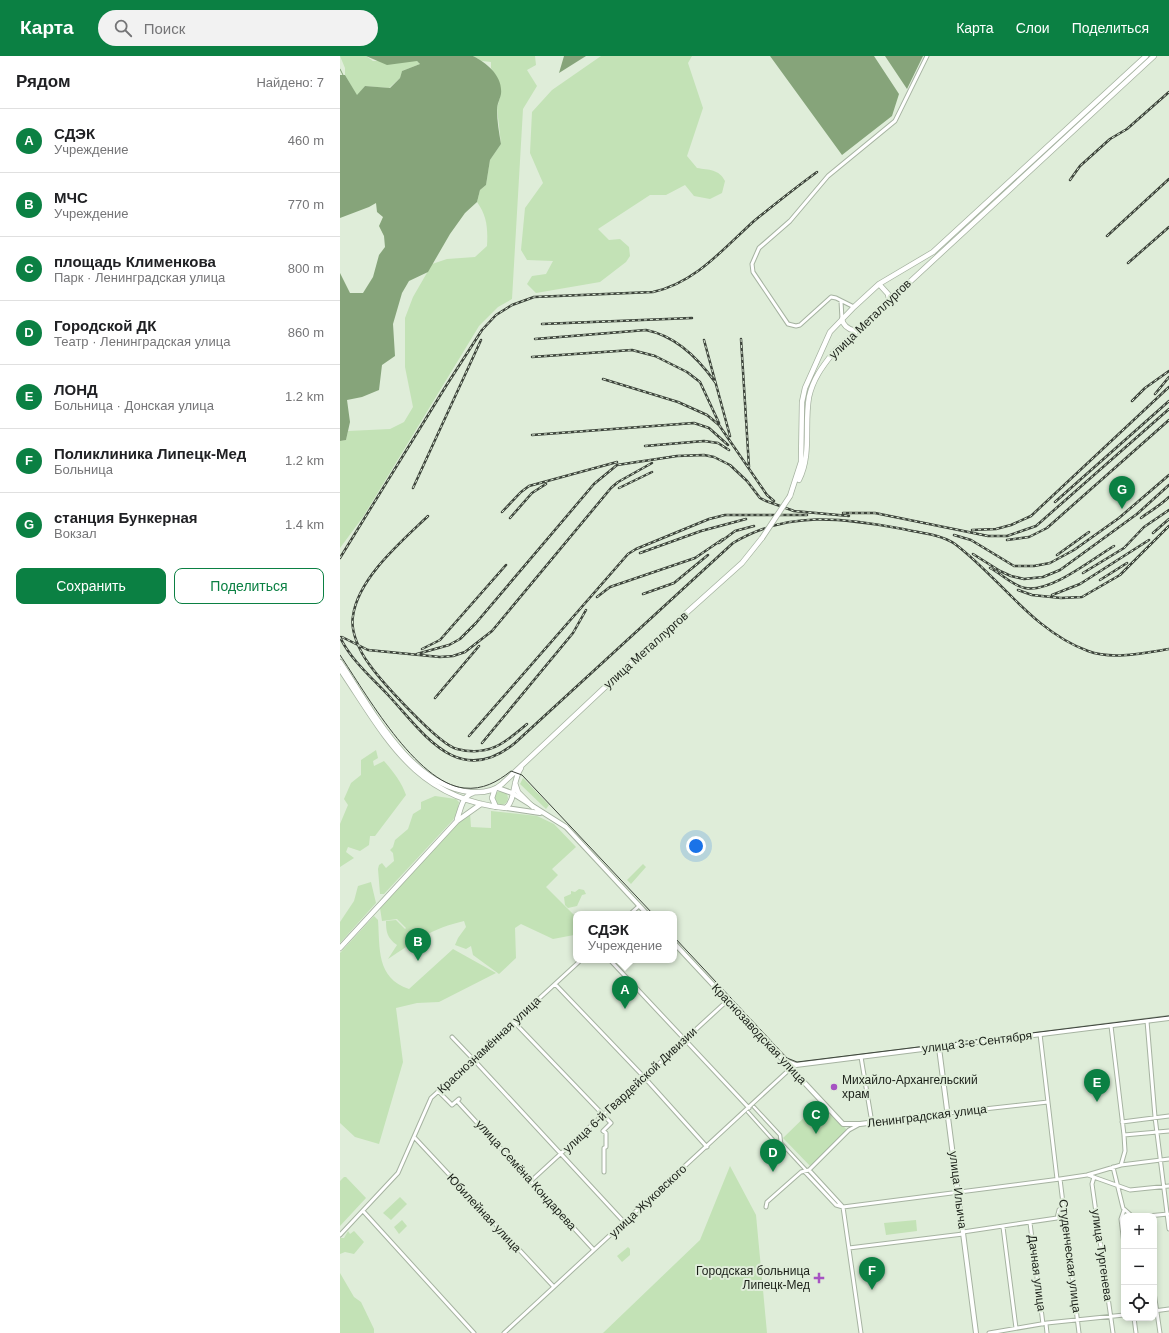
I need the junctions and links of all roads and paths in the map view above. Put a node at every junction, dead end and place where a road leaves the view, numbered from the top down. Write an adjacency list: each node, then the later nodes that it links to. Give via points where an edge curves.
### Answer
1 (927, 56): 6 (street, via 895,120 828,176 790,221 766,241 754,256 754,272 788,324 800,325 831,297)
2 (1146, 56): 4 (main road, улица Металлургов, via 933,252)
3 (1154, 56): 5 (main road, улица Металлургов)
4 (879, 284): 5 (main road, via 888,294); 7 (main road, улица Металлургов)
5 (888, 300): 9 (main road, улица Металлургов)
6 (841, 301): 7 (street); 8 (street)
7 (854, 307): 8 (main road, улица Металлургов)
8 (842, 319): 9 (main road, via 846,327); 10 (main road, улица Металлургов, via 830,332 804,388 801,462)
9 (855, 331): 10 (main road, улица Металлургов, via 832,353 814,383 809,397 806,462)
10 (790, 496): 13 (main road, улица Металлургов, bridge, via 742,563)
11 (340, 662): 12 (main road)
12 (341, 669): 16 (main road, via 387,733 414,764 449,788); 18 (main road, via 384,735 403,759 431,784)
13 (528, 759): 14 (main road); 15 (main road, улица Металлургов)
14 (515, 781): 17 (main road); 21 (main road, via 518,792)
15 (496, 789): 16 (main road); 17 (street); 20 (main road, via 492,798)
16 (476, 793): 18 (main road, via 469,794)
17 (512, 793): 21 (street); 22 (main road, via 511,803)
18 (464, 800): 19 (main road); 24 (main road)
19 (481, 804): 20 (main road); 24 (main road)
20 (496, 807): 22 (main road)
21 (533, 807): 23 (street)
22 (506, 808): 23 (street)
23 (545, 814): 25 (street, via 566,827)
24 (457, 821): 29 (main road)
25 (638, 906): 26 (street); 27 (street)
26 (633, 911)
27 (644, 911)
28 (677, 946): 33 (street, Краснозаводская улица)
29 (340, 948)
30 (578, 963): 32 (street, Краснознамённая улица)
31 (613, 963): 40 (street)
32 (555, 984): 36 (street, Краснознамённая улица); 48 (street)
33 (728, 1000): 40 (street, улица 6-й Гвардейской Дивизии); 44 (street, Краснозаводская улица)
34 (1169, 1018): 35 (street, улица 3-е Сентября)
35 (1147, 1021): 37 (street, улица 3-е Сентября); 57 (street)
36 (514, 1022): 43 (street, Краснознамённая улица); 55 (street)
37 (1111, 1026): 38 (street, улица 3-е Сентября); 58 (street)
38 (1040, 1034): 41 (street, улица 3-е Сентября); 50 (street, Студенческая улица)
39 (452, 1037): 43 (street)
40 (684, 1039): 48 (street, улица 6-й Гвардейской Дивизии); 52 (street)
41 (939, 1048): 42 (street, улица 3-е Сентября); 54 (street, улица Ильича)
42 (861, 1057): 45 (street, улица 3-е Сентября); 59 (street)
43 (473, 1059): 49 (street, Краснознамённая улица); 69 (street)
44 (786, 1062): 45 (street, улица 3-е Сентября); 46 (street, Краснозаводская улица)
45 (796, 1065): 47 (street)
46 (791, 1068): 47 (street, Краснозаводская улица); 52 (street, улица Жуковского)
47 (794, 1072): 60 (street, Краснозаводская улица)
48 (644, 1077): 55 (street, улица 6-й Гвардейской Дивизии); 68 (street)
49 (438, 1091): 66 (street, Краснознамённая улица, via 430,1101); 80 (street, улица Семёна Кондарева, via 452,1105 458,1100)
50 (1048, 1102): 54 (street, Ленинградская улица); 79 (street, Студенческая улица)
51 (754, 1107): 67 (street, via 780,1135)
52 (750, 1108): 68 (street, улица Жуковского)
53 (748, 1112): 67 (street, via 774,1141)
54 (948, 1114): 59 (street, Ленинградская улица); 85 (street, улица Ильича)
55 (603, 1115): 69 (street, улица 6-й Гвардейской Дивизии); 75 (street, via 611,1123 603,1131 606,1133)
56 (1169, 1116): 57 (street)
57 (1155, 1117): 58 (street); 64 (street)
58 (1122, 1122): 65 (street)
59 (872, 1123): 61 (street, Ленинградская улица)
60 (843, 1124): 61 (street); 62 (street, Краснозаводская улица)
61 (860, 1124): 62 (street, Ленинградская улица)
62 (849, 1130): 74 (street, Ленинградская улица)
63 (1169, 1131): 64 (street)
64 (1157, 1132): 65 (street); 70 (street)
65 (1124, 1135): 72 (street, via 1125,1151)
66 (415, 1138): 92 (street, Краснознамённая улица, via 398,1173); 105 (street, Юбилейная улица)
67 (781, 1143): 74 (street)
68 (707, 1147): 97 (street, улица Жуковского)
69 (561, 1154): 80 (street, улица 6-й Гвардейской Дивизии); 97 (street)
70 (1161, 1160): 71 (street); 72 (street); 83 (street)
71 (1169, 1160)
72 (1121, 1165): 73 (street)
73 (1114, 1167): 76 (street); 84 (street)
74 (806, 1170): 78 (street); 81 (street); 89 (street, Ленинградская улица, via 768,1202)
75 (604, 1172)
76 (1087, 1175): 77 (street); 79 (street)
77 (1094, 1177): 84 (street); 109 (street, улица Тургенева, via 1092,1184)
78 (818, 1179): 81 (street); 86 (street)
79 (1059, 1179): 85 (street); 88 (street, Студенческая улица)
80 (532, 1180): 104 (street, улица Семёна Кондарева)
81 (814, 1183): 87 (street)
82 (1169, 1186): 83 (street)
83 (1164, 1187): 84 (street, via 1130,1190); 95 (street)
84 (1119, 1188): 91 (street)
85 (958, 1192): 90 (street); 101 (street, улица Ильича)
86 (834, 1196): 87 (street); 90 (street)
87 (830, 1200): 90 (street)
88 (1064, 1206): 98 (street, via 1059,1210 1057,1218); 110 (street, Студенческая улица)
89 (766, 1207)
90 (843, 1207): 103 (street)
91 (1124, 1210): 93 (street); 94 (street)
92 (363, 1211): 102 (street, Краснознамённая улица); 115 (street)
93 (1123, 1213)
94 (1128, 1213)
95 (1168, 1214): 96 (street); 100 (street)
96 (1157, 1215)
97 (624, 1222): 104 (street, улица Жуковского)
98 (1030, 1223): 99 (street); 113 (street, Дачная улица)
99 (1003, 1227): 101 (street); 114 (street)
100 (1169, 1229)
101 (963, 1233): 103 (street); 118 (street, улица Ильича)
102 (340, 1235)
103 (849, 1248): 117 (street)
104 (594, 1250): 105 (street, улица Жуковского)
105 (554, 1288): 116 (street, улица Жуковского)
106 (1169, 1309): 107 (street)
107 (1157, 1311)
108 (1121, 1315): 109 (street)
109 (1111, 1316): 110 (street); 122 (street, улица Тургенева)
110 (1078, 1320): 113 (street); 121 (street, Студенческая улица)
111 (1157, 1320): 124 (street)
112 (1134, 1321): 123 (street)
113 (1044, 1324): 114 (street); 120 (street, Дачная улица)
114 (1016, 1328): 119 (street)
115 (474, 1333)
116 (504, 1333)
117 (860, 1333)
118 (976, 1333)
119 (989, 1333)
120 (1047, 1333)
121 (1079, 1333)
122 (1113, 1333)
123 (1136, 1333)
124 (1160, 1333)

